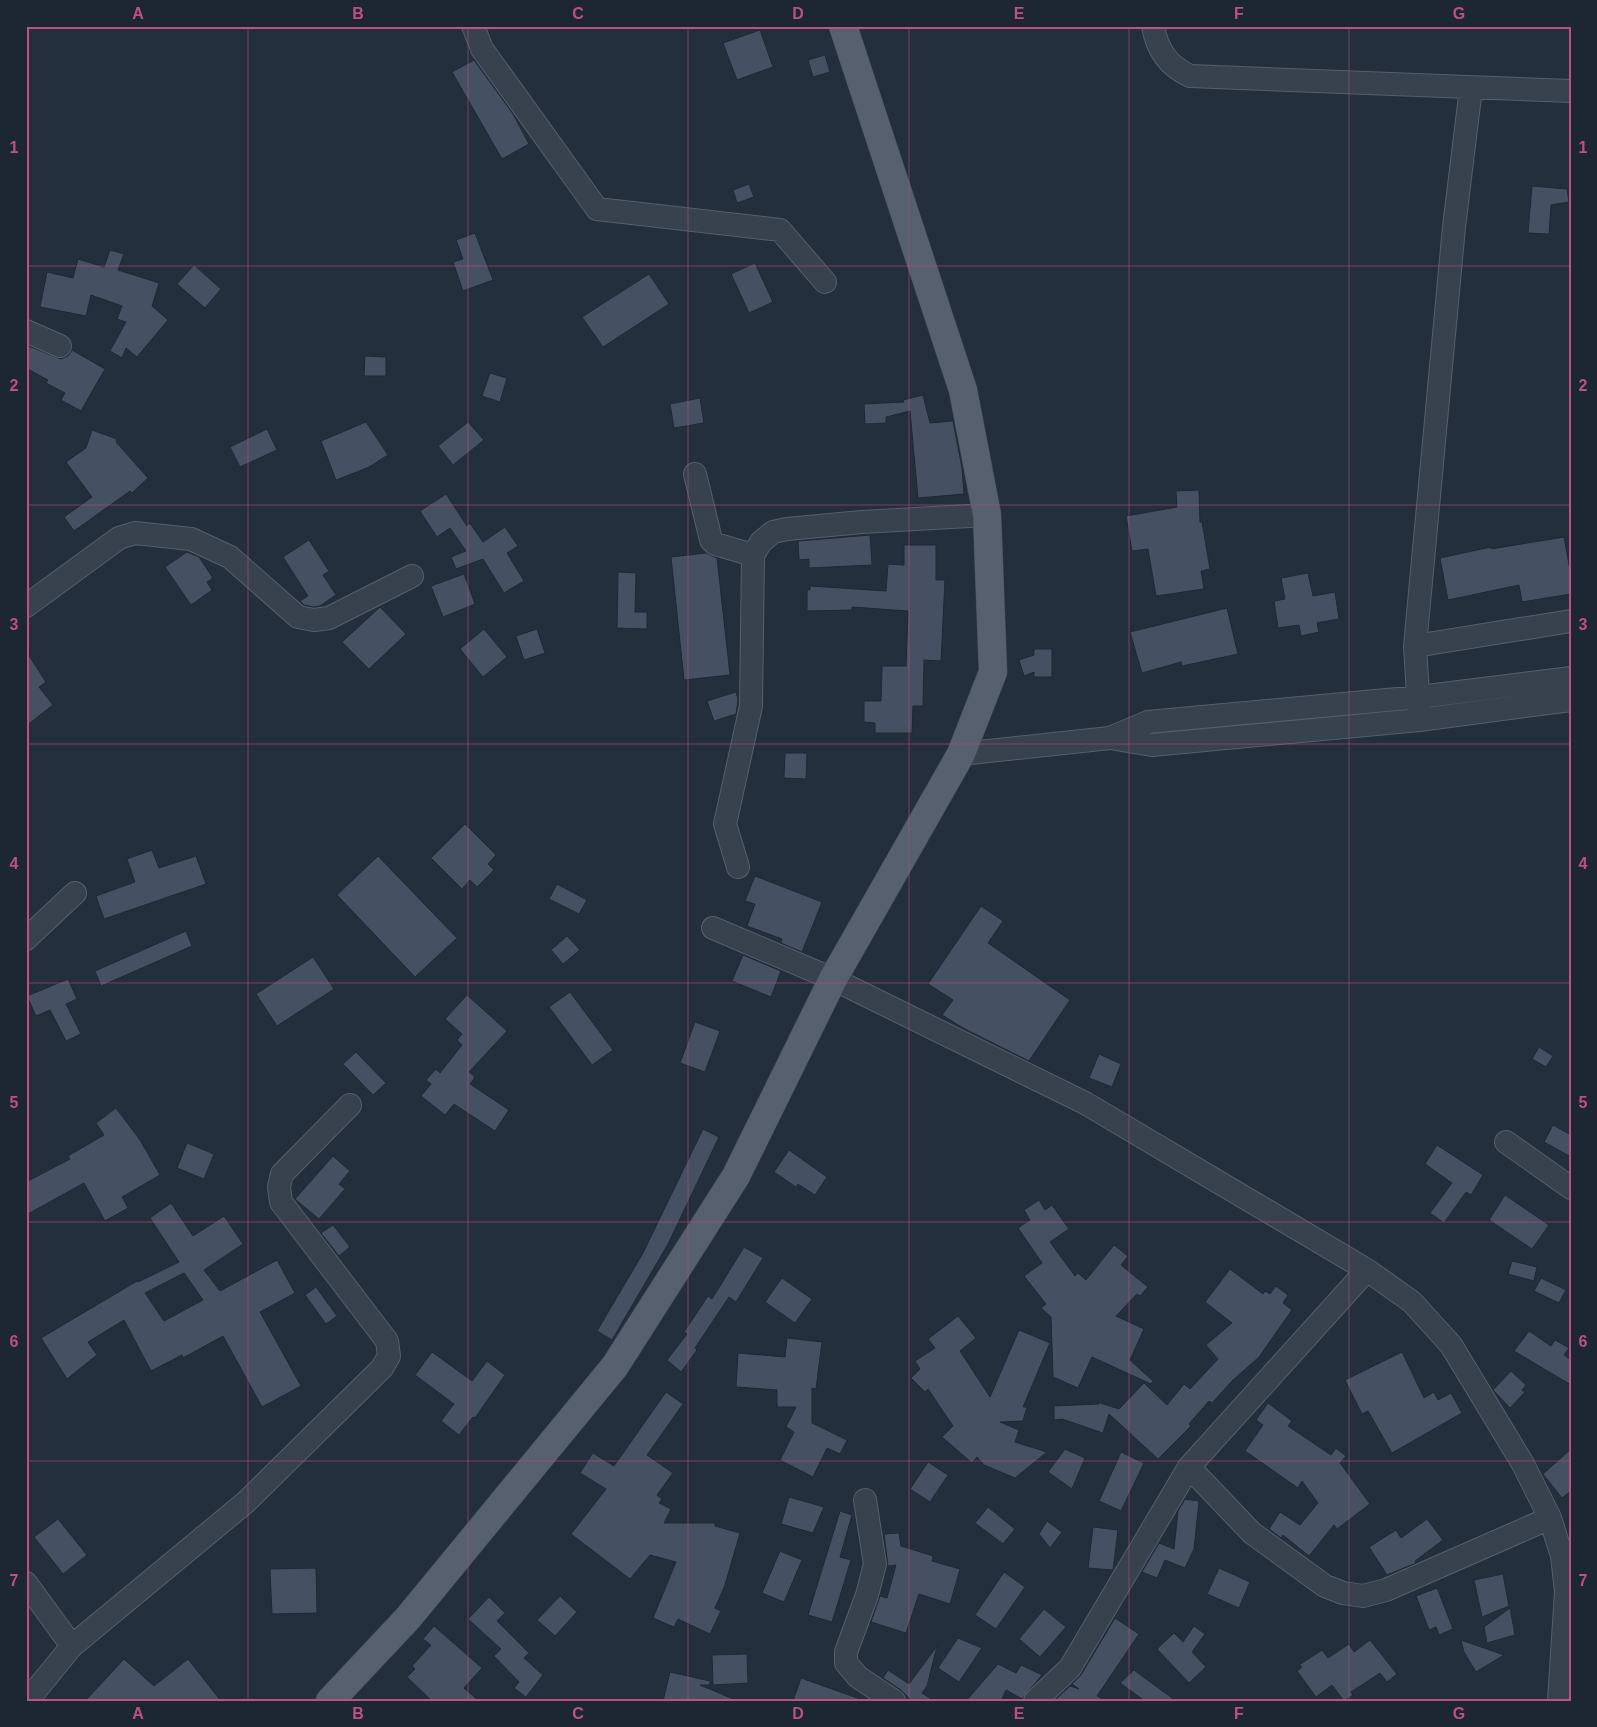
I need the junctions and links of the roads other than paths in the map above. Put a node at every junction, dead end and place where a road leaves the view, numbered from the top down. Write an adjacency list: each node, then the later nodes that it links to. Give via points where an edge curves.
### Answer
1 (474, 26): 6 (street, via 482,50 597,209 780,230)
2 (843, 26): 10 (main road, via 964,390)
3 (1153, 26): 4 (street, via 1155,41 1163,56 1177,70 1190,76)
4 (1471, 88): 5 (street); 15 (street, via 1454,227)
5 (1571, 91)
6 (825, 282)
7 (26, 331): 8 (street)
8 (60, 346)
9 (695, 474): 11 (street, via 711,540)
10 (986, 515): 11 (street, via 787,529 773,532); 21 (main road, via 993,672)
11 (753, 555): 22 (street, via 751,706 725,824)
12 (412, 576): 13 (street, via 329,618 314,620 298,617 230,556 191,539 135,533 119,538)
13 (26, 606)
14 (1571, 621): 15 (street)
15 (1415, 646): 17 (street)
16 (1571, 678): 17 (street)
17 (1419, 698): 19 (street); 20 (street, via 1148,722)
18 (1571, 700): 19 (street)
19 (1419, 720): 20 (street, via 1152,745)
20 (1110, 738): 21 (street)
21 (961, 754): 26 (main road)
22 (738, 867)
23 (74, 893): 25 (street)
24 (713, 928): 26 (street)
25 (26, 939)
26 (833, 979): 30 (street, via 1085,1103); 37 (main road, via 736,1176 615,1366 408,1618)
27 (350, 1105): 35 (street, via 282,1174 279,1187 281,1202 386,1341 389,1356 382,1368 246,1502)
28 (1506, 1142): 29 (street)
29 (1571, 1188)
30 (1366, 1270): 31 (street); 33 (street, via 1412,1302 1452,1345 1523,1464)
31 (1190, 1468): 33 (street, via 1252,1533 1325,1586 1363,1596 1386,1590); 39 (street, via 1070,1668)
32 (865, 1500): 38 (street, via 875,1564 846,1652 846,1663 858,1677)
33 (1550, 1518): 40 (street, via 1562,1556 1566,1591)
34 (26, 1583): 35 (street)
35 (72, 1646): 36 (street)
36 (27, 1701)
37 (330, 1701)
38 (894, 1701)
39 (1034, 1701)
40 (1559, 1701)

